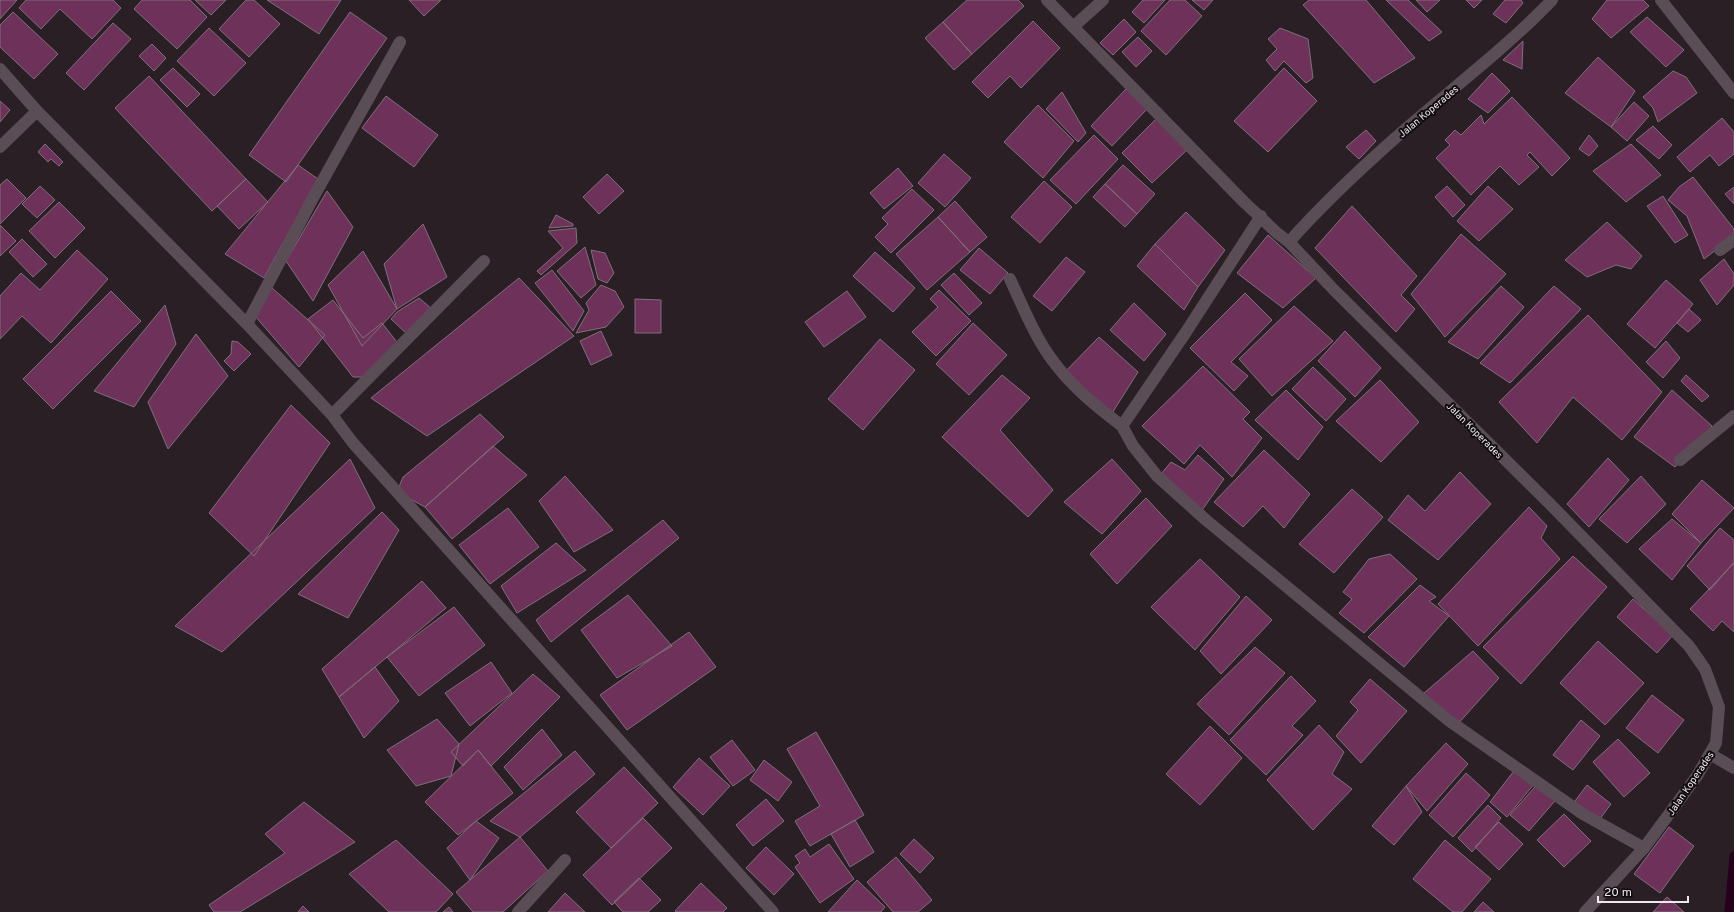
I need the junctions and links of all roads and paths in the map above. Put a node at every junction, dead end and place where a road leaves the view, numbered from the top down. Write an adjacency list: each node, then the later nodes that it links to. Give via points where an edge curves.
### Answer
1 (1047, 0): 5 (street)
2 (1103, 0): 5 (street)
3 (1552, 0): 13 (street, Jalan Koperades, via 1528,26 1393,140 1304,224)
4 (1661, 0): 8 (street)
5 (1073, 27): 11 (street, via 1244,202)
6 (400, 42): 17 (street, via 314,196)
7 (0, 69): 9 (street)
8 (1734, 93)
9 (37, 111): 10 (street); 17 (street)
10 (0, 147)
11 (1261, 216): 13 (street); 20 (street)
12 (1734, 240): 14 (street)
13 (1289, 242): 22 (street, Jalan Koperades, via 1689,646 1705,669 1719,707 1716,743)
14 (1720, 250)
15 (484, 262): 18 (street)
16 (1010, 279): 20 (street, via 1052,360 1086,399)
17 (247, 324): 18 (street)
18 (332, 416): 27 (street)
19 (1734, 416): 21 (street)
20 (1122, 426): 24 (street, via 1133,446 1157,476 1206,520 1448,720 1583,814)
21 (1680, 460)
22 (1710, 754): 23 (street); 24 (street, Jalan Koperades, via 1697,776)
23 (1734, 768)
24 (1644, 848): 28 (street, Jalan Koperades)
25 (565, 860): 26 (street)
26 (518, 912)
27 (773, 912)
28 (1585, 912)

